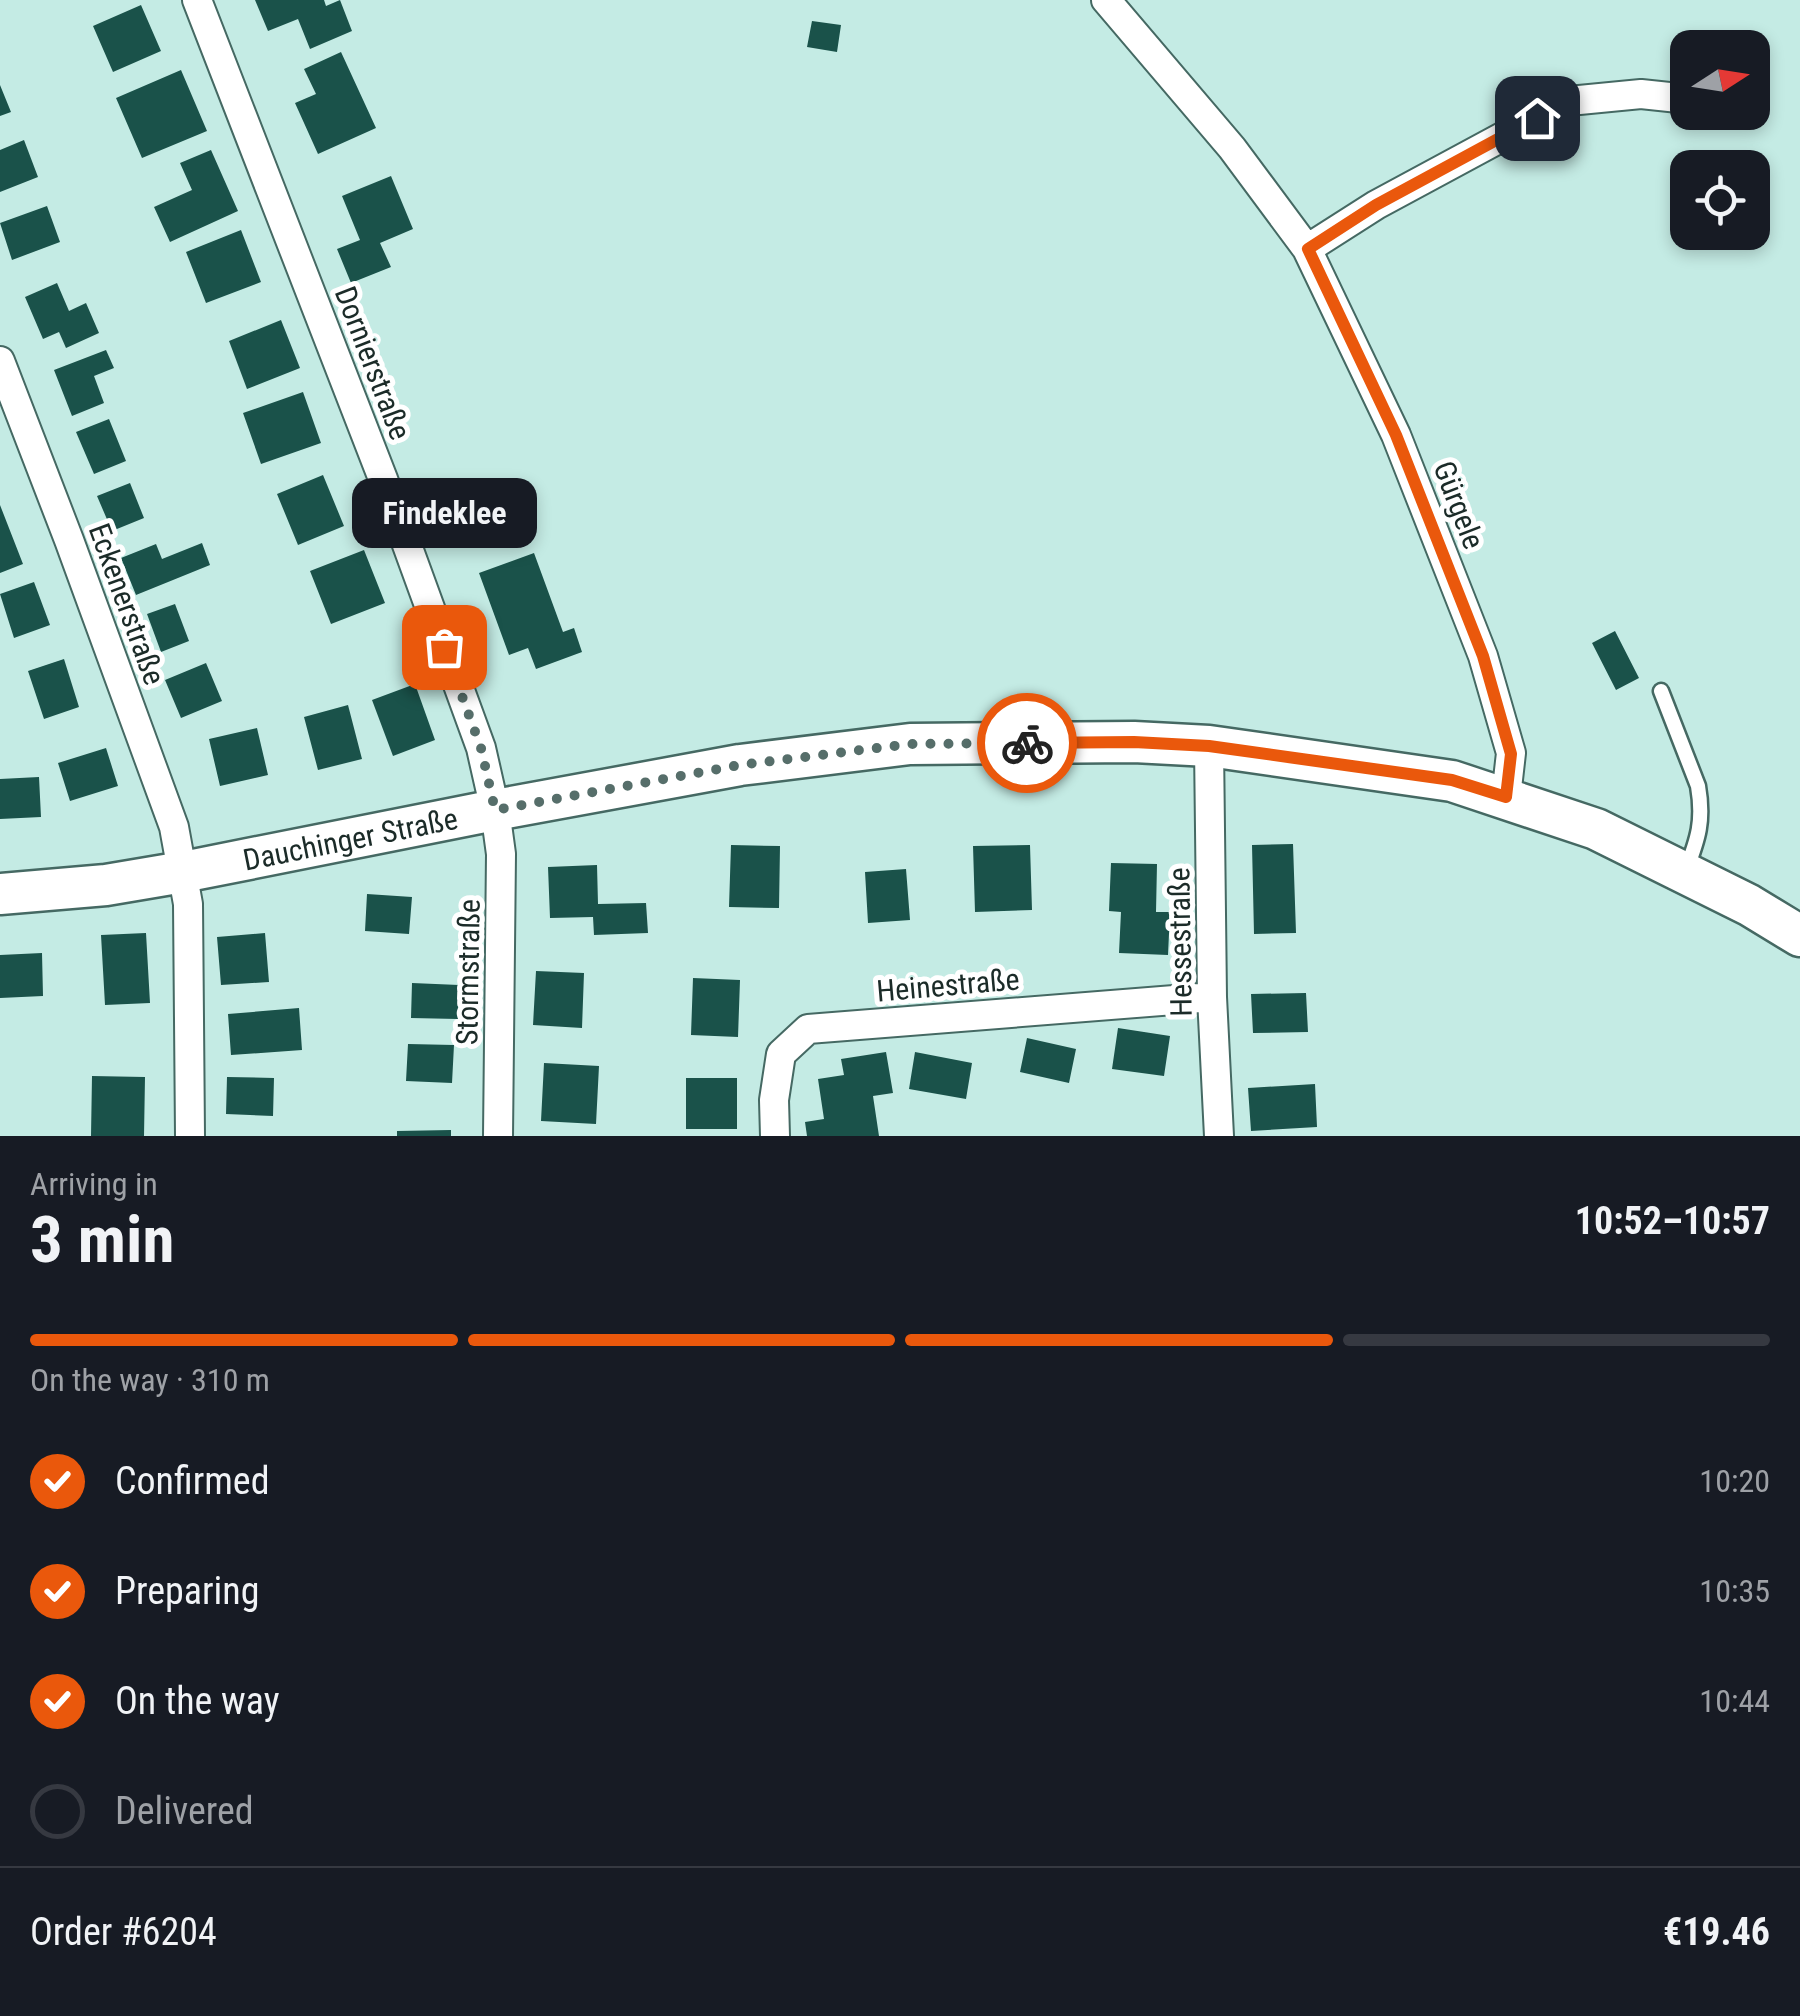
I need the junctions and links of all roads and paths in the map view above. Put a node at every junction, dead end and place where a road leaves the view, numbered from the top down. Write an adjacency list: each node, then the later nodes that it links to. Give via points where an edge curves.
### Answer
1 (197, 0): 9 (street, Dornierstraße, via 390,496 481,748)
2 (1106, 0): 4 (street, Gürgele)
3 (1670, 96): 4 (street, via 1569,101)
4 (1308, 249): 8 (street, Gürgele, via 1396,435 1483,656 1511,754)
5 (0, 361): 10 (street, Eckenerstraße, via 174,827)
6 (1661, 691): 11 (lane, via 1700,798 1702,822)
7 (1209, 746): 8 (main road, Dauchinger Straße, via 1452,780); 9 (main road, Dauchinger Straße, via 910,744 740,765); 14 (street, Hessestraße)
8 (1506, 797): 11 (main road, Dauchinger Straße, via 1596,829)
9 (495, 810): 10 (main road, Dauchinger Straße); 16 (street, Stormstraße, via 502,854)
10 (183, 872): 12 (main road, Dauchinger Straße); 15 (street, Eckenerstraße)
11 (1685, 873): 13 (main road, Dauchinger Straße)
12 (0, 894)
13 (1800, 936)
14 (1212, 997): 17 (street, Heinestraße, via 808,1029 781,1054); 18 (street, Hessestraße)
15 (190, 1136)
16 (498, 1136)
17 (775, 1136)
18 (1219, 1136)

